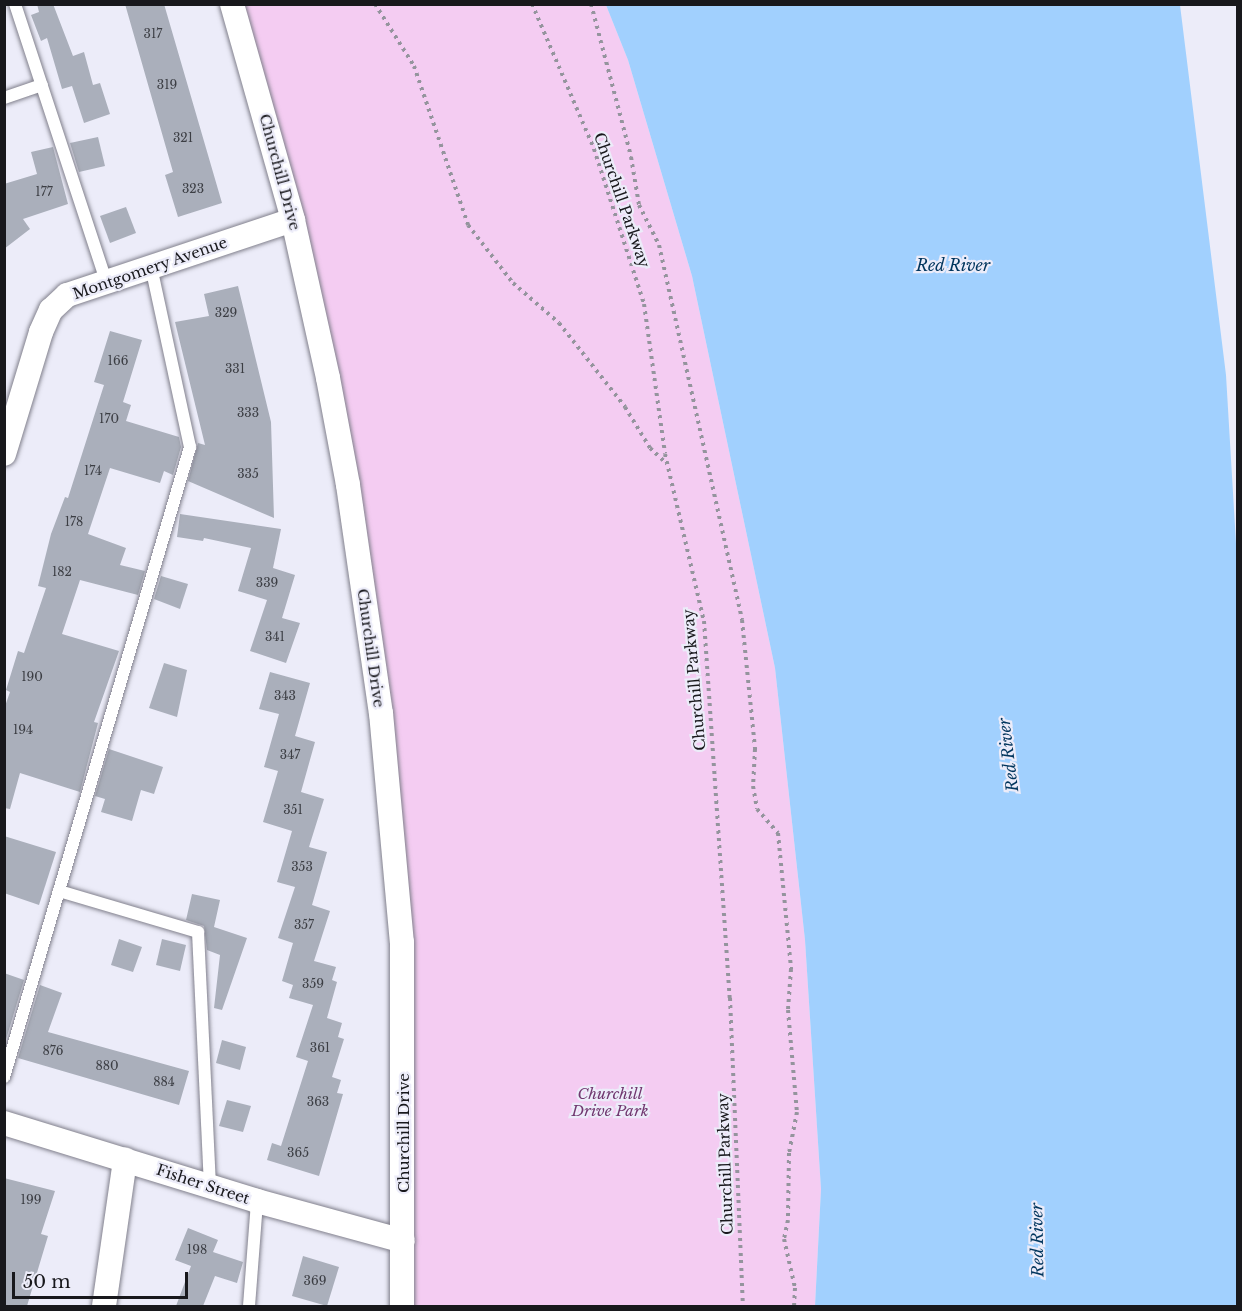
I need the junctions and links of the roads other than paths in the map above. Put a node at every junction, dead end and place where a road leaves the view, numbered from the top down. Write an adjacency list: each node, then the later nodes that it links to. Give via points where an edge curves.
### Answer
1 (15, 4): 3 (lane)
2 (232, 4): 5 (street, Churchill Drive)
3 (42, 85): 4 (lane); 7 (lane)
4 (4, 98)
5 (293, 220): 6 (street, Montgomery Avenue); 15 (street, Churchill Drive, via 348,485 381,713 402,942)
6 (151, 266): 7 (street, Montgomery Avenue); 9 (lane, via 190,447)
7 (106, 280): 8 (street, Montgomery Avenue, via 67,295 51,310)
8 (4, 454)
9 (59, 891): 10 (lane); 13 (lane, via 198,932)
10 (4, 1077)
11 (4, 1123): 12 (street, Fisher Street)
12 (126, 1160): 13 (street, Fisher Street); 16 (street)
13 (210, 1186): 14 (street, Fisher Street)
14 (257, 1201): 15 (street, Fisher Street); 17 (lane)
15 (403, 1241): 18 (street, Churchill Drive)
16 (104, 1306)
17 (249, 1306)
18 (402, 1306)

